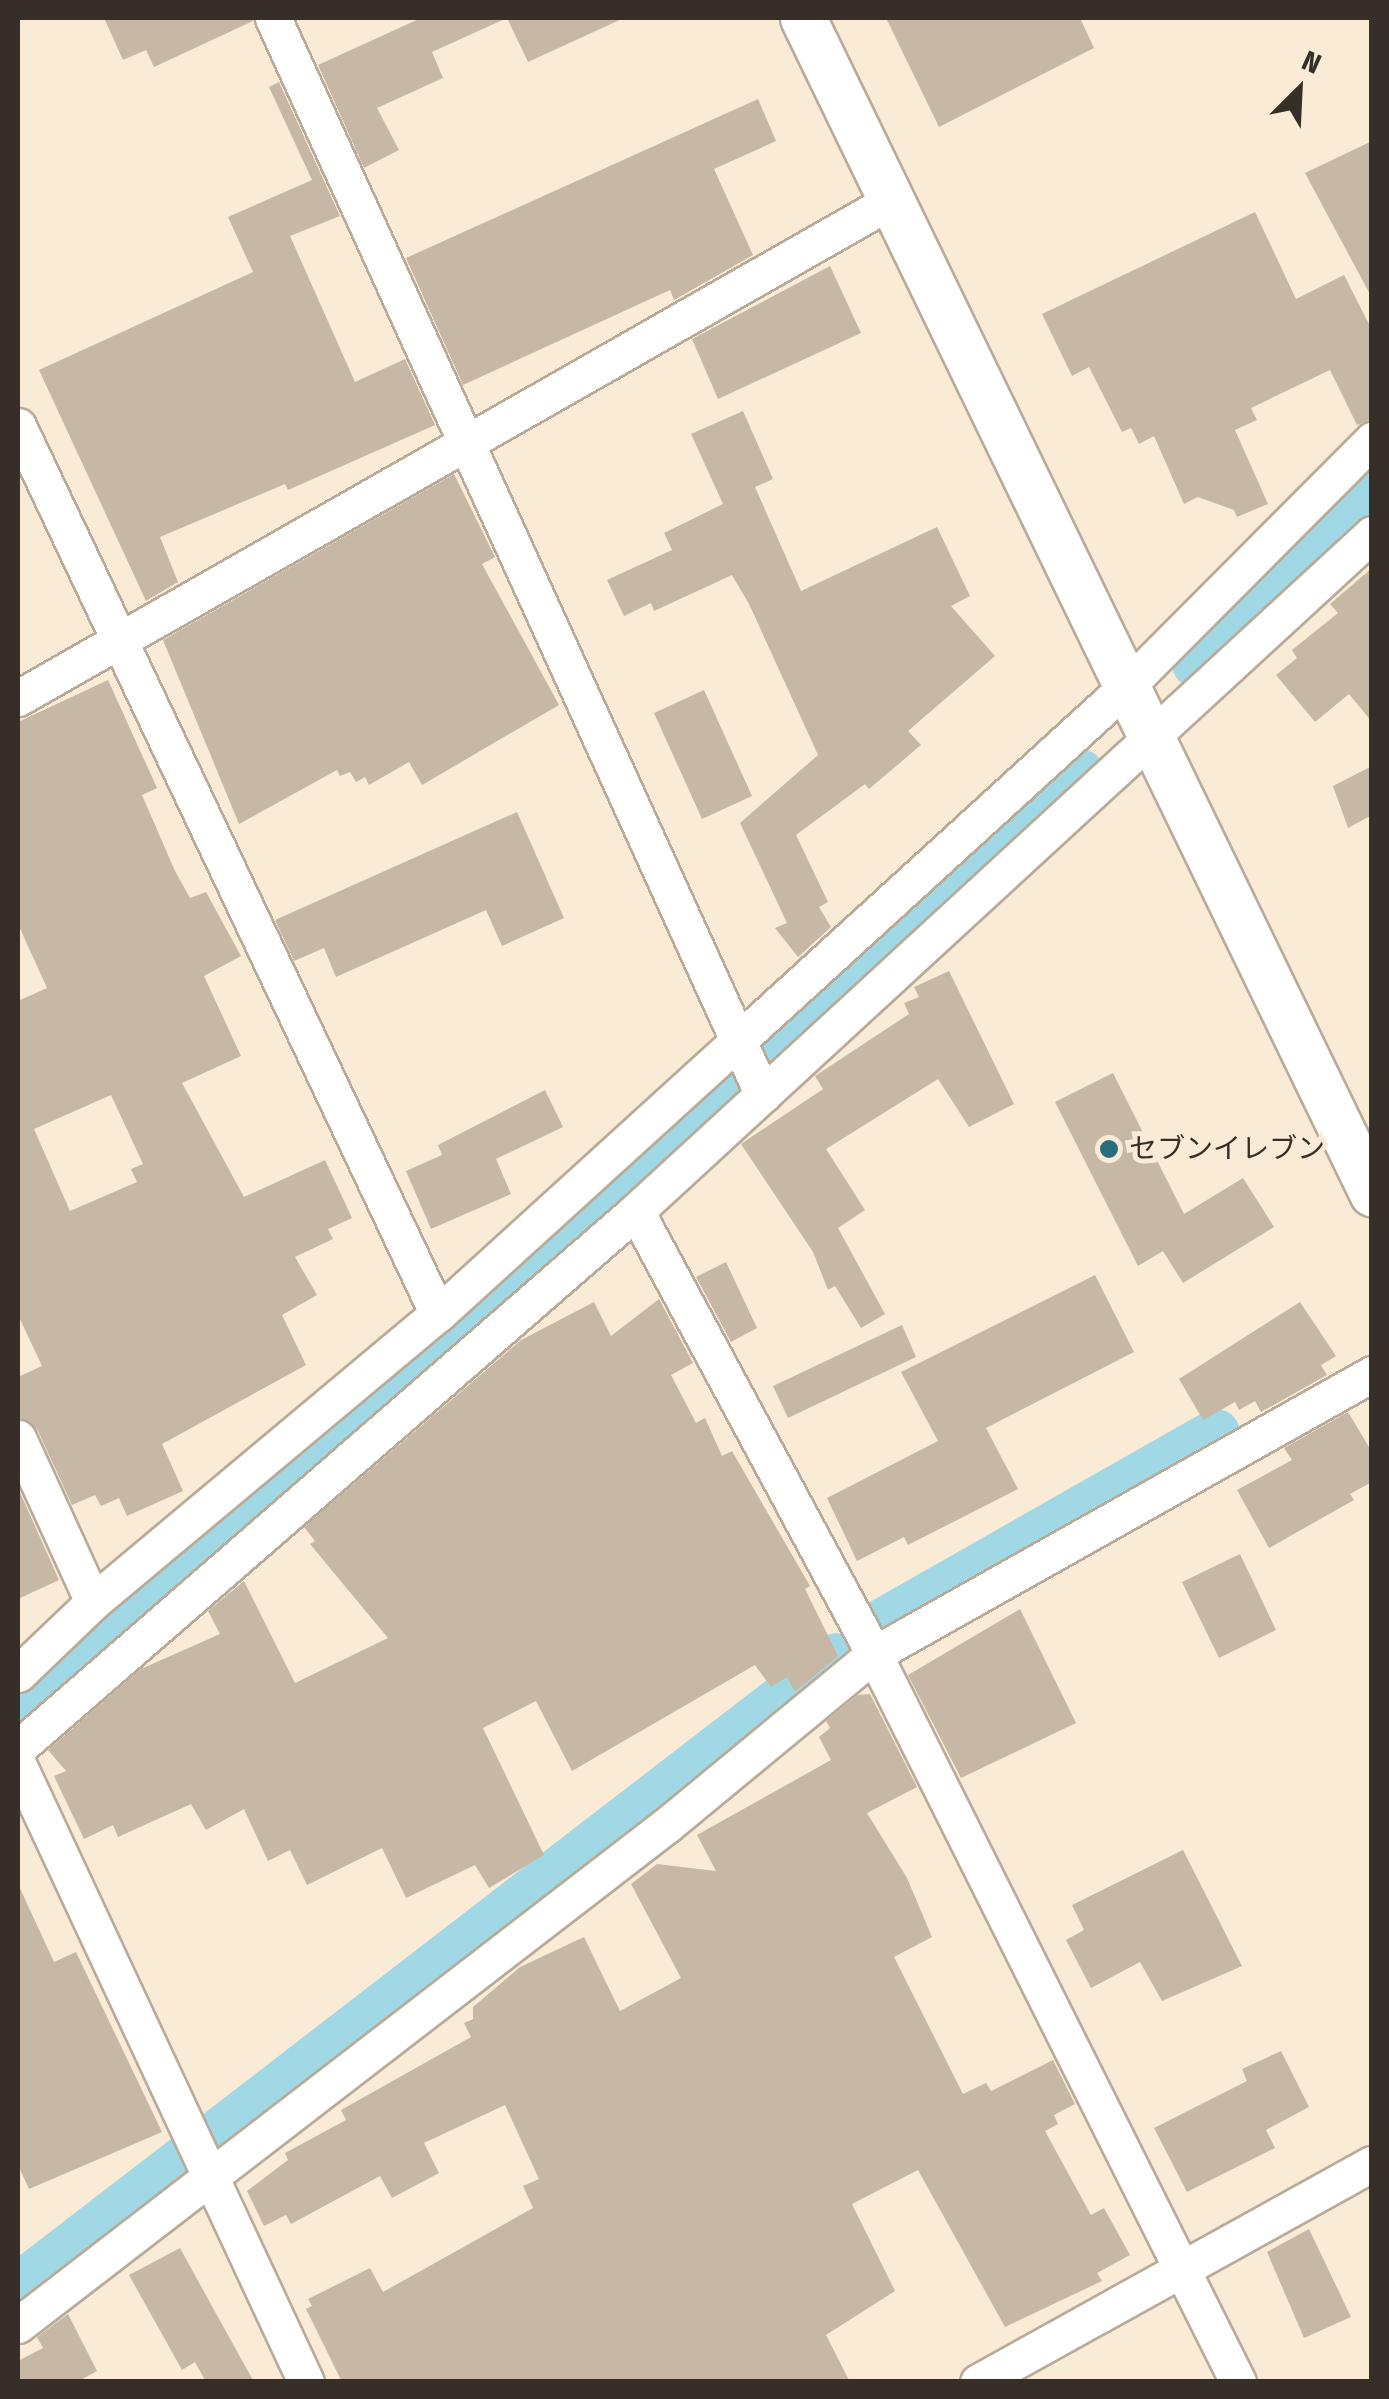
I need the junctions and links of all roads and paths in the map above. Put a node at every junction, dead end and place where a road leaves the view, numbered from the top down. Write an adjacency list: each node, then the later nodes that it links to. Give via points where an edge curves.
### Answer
1 (274, 18): 6 (street)
2 (803, 18): 3 (street)
3 (890, 202): 6 (street); 9 (street)
4 (18, 426): 8 (street)
5 (1372, 440): 9 (street)
6 (465, 442): 8 (street); 12 (street)
7 (1372, 534): 11 (street)
8 (119, 638): 10 (street); 15 (street)
9 (1126, 687): 11 (street); 12 (street)
10 (18, 698)
11 (1153, 741): 12 (street); 13 (street)
12 (751, 1068): 14 (street); 15 (street)
13 (1372, 1193)
14 (636, 1212): 19 (street); 21 (street)
15 (438, 1314): 18 (street)
16 (1372, 1374): 19 (street)
17 (18, 1438): 18 (street)
18 (92, 1602): 20 (street)
19 (874, 1654): 24 (street, via 668,1824); 25 (street)
20 (18, 1674)
21 (18, 1748)
22 (18, 1764): 24 (street)
23 (1372, 2164): 25 (street)
24 (210, 2176): 26 (street); 27 (street)
25 (1182, 2270): 28 (street); 29 (street)
26 (18, 2325)
27 (306, 2382)
28 (978, 2382)
29 (1238, 2382)

